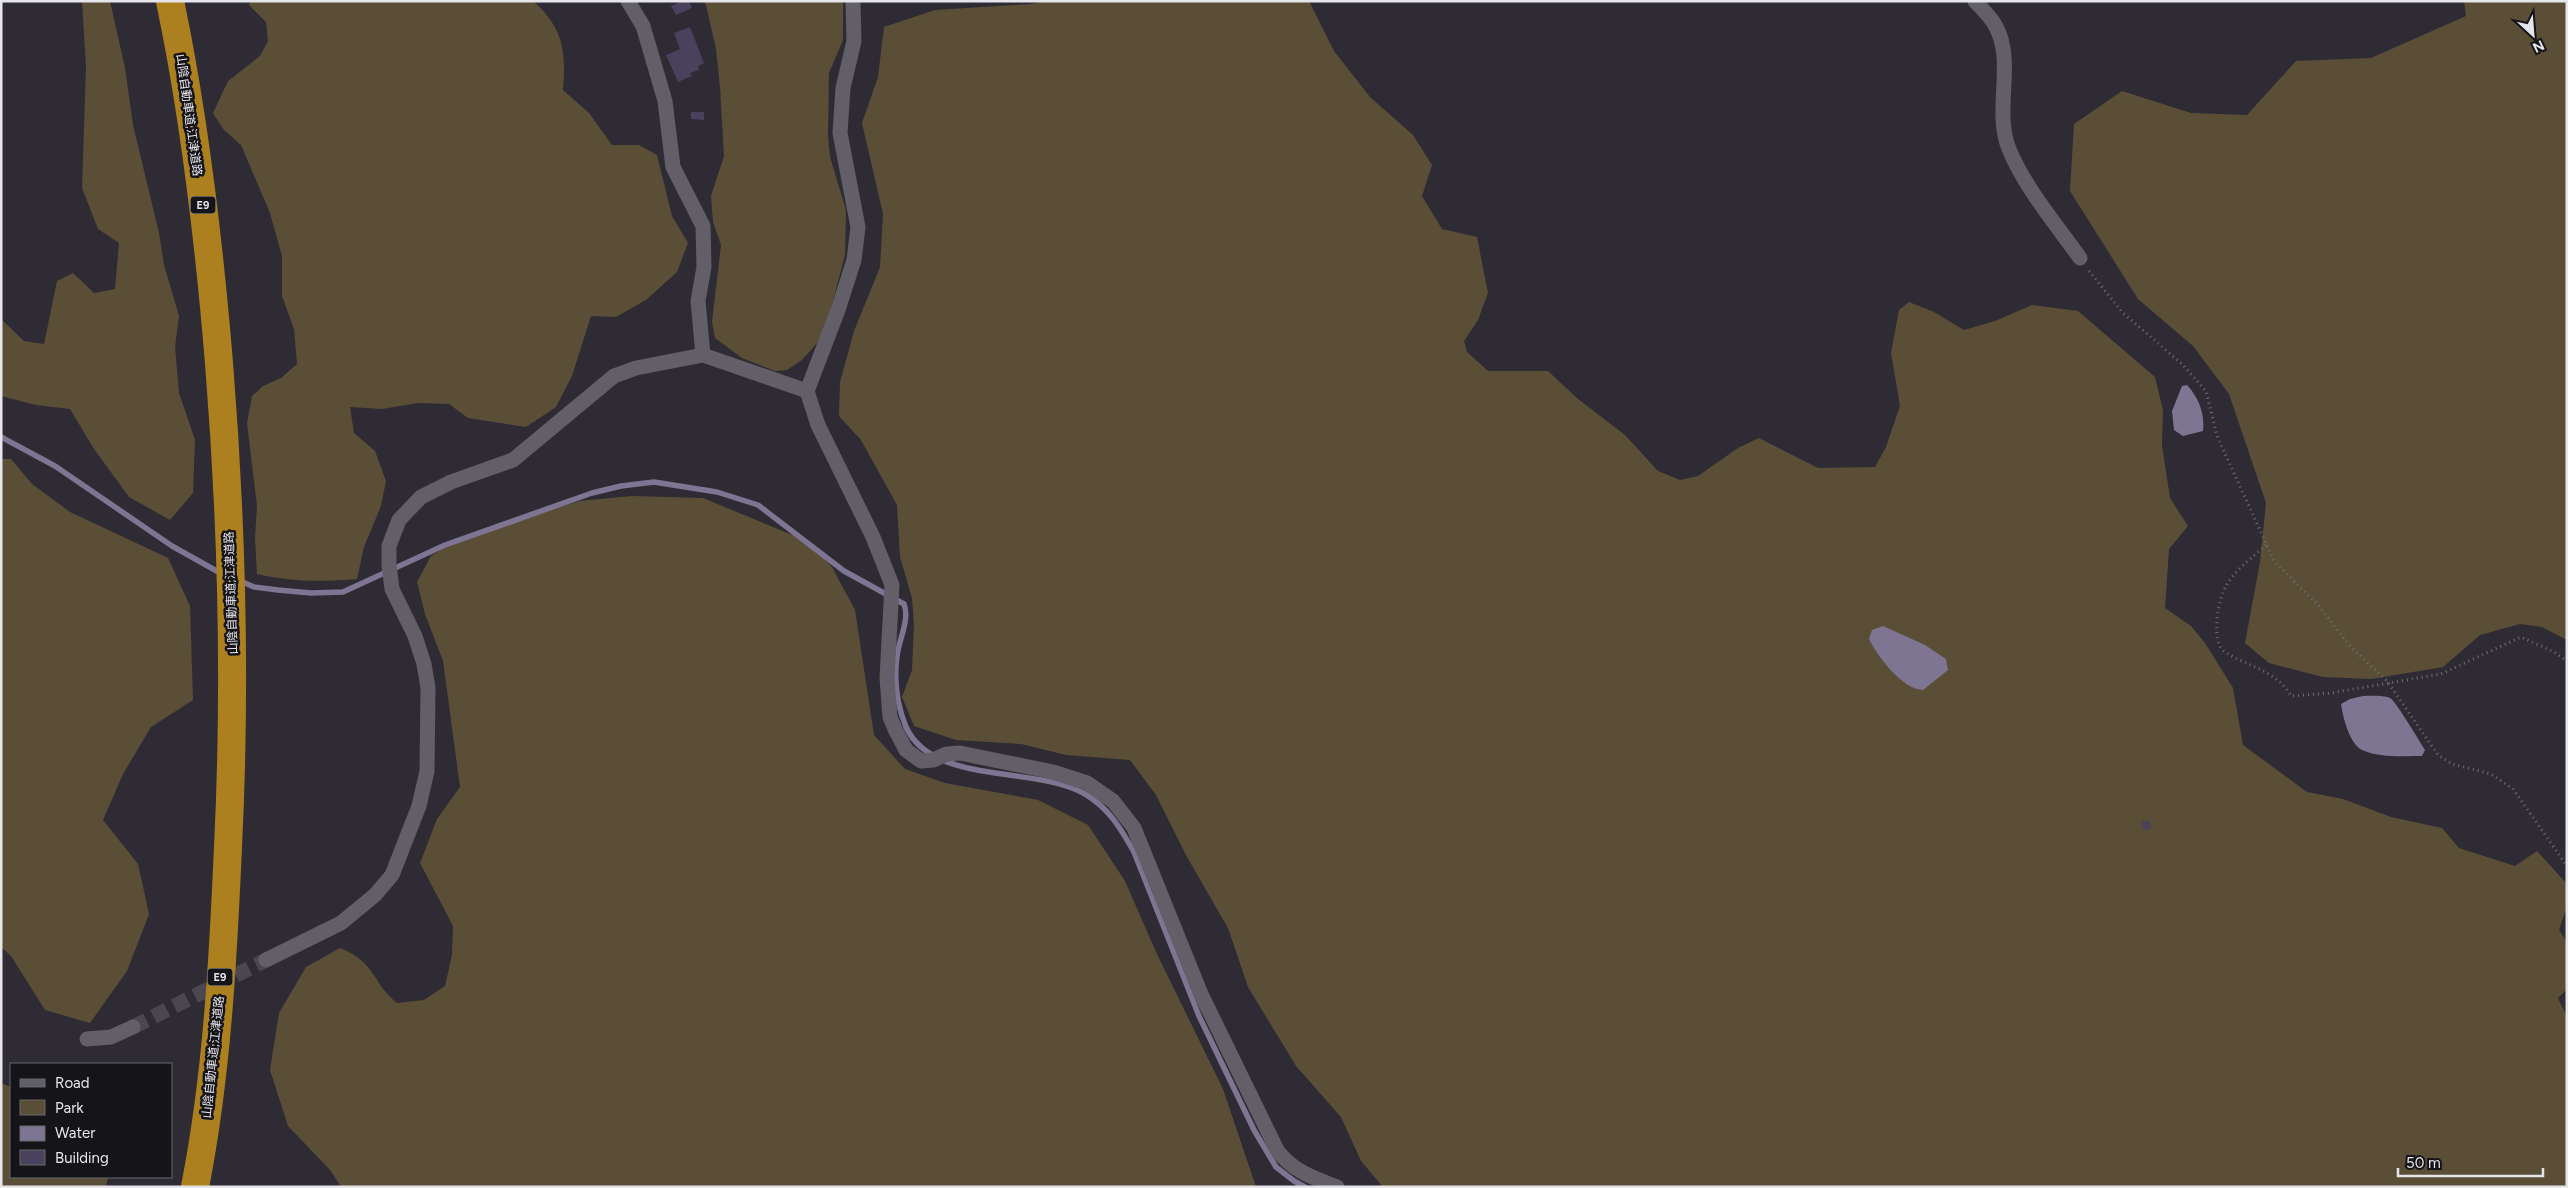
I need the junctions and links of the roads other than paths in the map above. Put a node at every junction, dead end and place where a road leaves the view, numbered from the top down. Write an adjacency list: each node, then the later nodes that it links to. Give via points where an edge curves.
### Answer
1 (170, 1): 11 (highway, 山陰自動車道;江津道路 / E9, via 184,70 210,262 233,605 232,766 218,1011 204,1144)
2 (628, 1): 6 (street, via 643,26 665,101 672,167 702,226 704,267 698,301)
3 (854, 1): 7 (street, via 854,41 843,88 840,133 858,227 854,260)
4 (1975, 1): 5 (street, via 1995,24 2001,40 2003,118 2008,149 2030,188)
5 (2080, 258)
6 (703, 355): 7 (street); 8 (street, via 636,368 614,376 513,460 451,482 421,497 399,520 389,546 389,572 415,636 428,688 427,771 419,806 392,875 375,895 341,923)
7 (807, 391): 12 (street, via 818,424 873,537 892,585 886,654 890,717 906,750 921,761 960,753 1053,772 1087,783 1113,801 1134,828 1201,994 1277,1150 1283,1159 1304,1174)
8 (266, 960)
9 (133, 1027): 10 (street, via 111,1037)
10 (87, 1039)
11 (195, 1187)
12 (1337, 1187)

